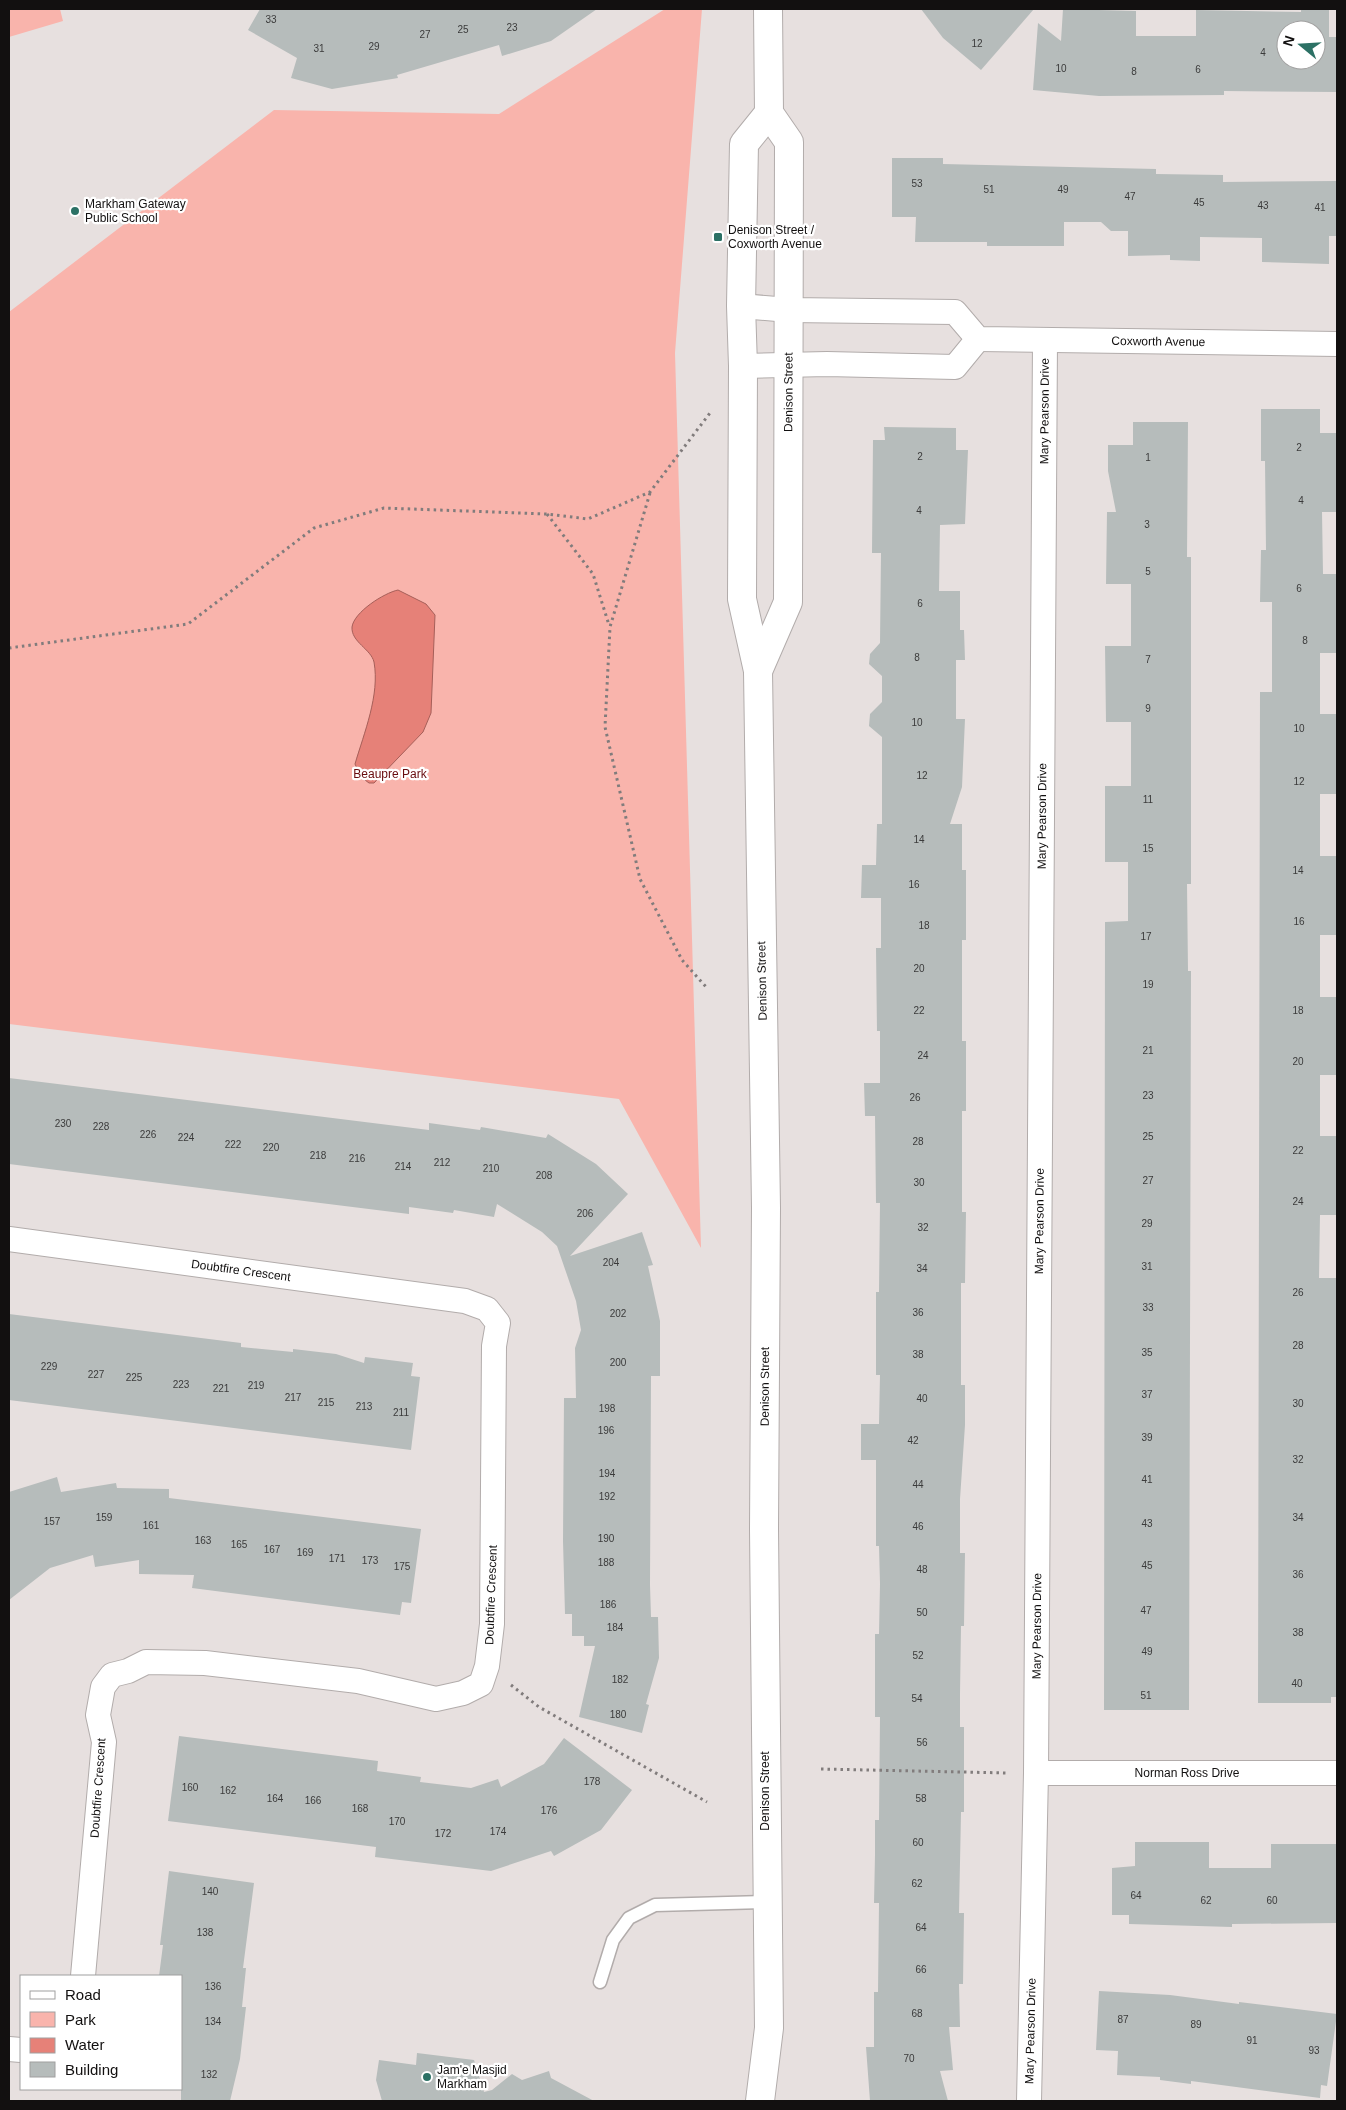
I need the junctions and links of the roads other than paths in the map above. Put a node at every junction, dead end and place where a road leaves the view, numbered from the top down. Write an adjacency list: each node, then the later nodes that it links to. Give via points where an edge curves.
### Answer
1 (768, 9): 2 (street)
2 (769, 113): 3 (street, Denison Street, via 744,144); 4 (street, Denison Street, via 789,142)
3 (741, 306): 4 (street); 8 (street, Denison Street)
4 (789, 310): 5 (street, via 955,312); 9 (street, Denison Street)
5 (978, 339): 6 (street, Coxworth Avenue); 9 (street, via 955,367)
6 (1045, 340): 7 (street, Coxworth Avenue); 12 (street, Mary Pearson Drive)
7 (1337, 344)
8 (743, 366): 9 (street); 10 (street, Denison Street, via 742,598)
9 (789, 366): 10 (street, Denison Street, via 788,602)
10 (758, 671): 14 (street, Denison Street, via 766,1208)
11 (9, 1240): 15 (street, Doubtfire Crescent, via 465,1301 487,1309 498,1322 494,1346 492,1624 487,1666 481,1684 463,1693 436,1699 358,1681 205,1663 146,1662 112,1675 103,1687 98,1715 104,1742)
12 (1036, 1773): 13 (street, Norman Ross Drive); 18 (street, Mary Pearson Drive)
13 (1337, 1773)
14 (766, 1902): 16 (lane, via 655,1905 628,1918 613,1940); 17 (street, Denison Street, via 769,2028)
15 (83, 1975)
16 (600, 1982)
17 (760, 2101)
18 (1029, 2101)

